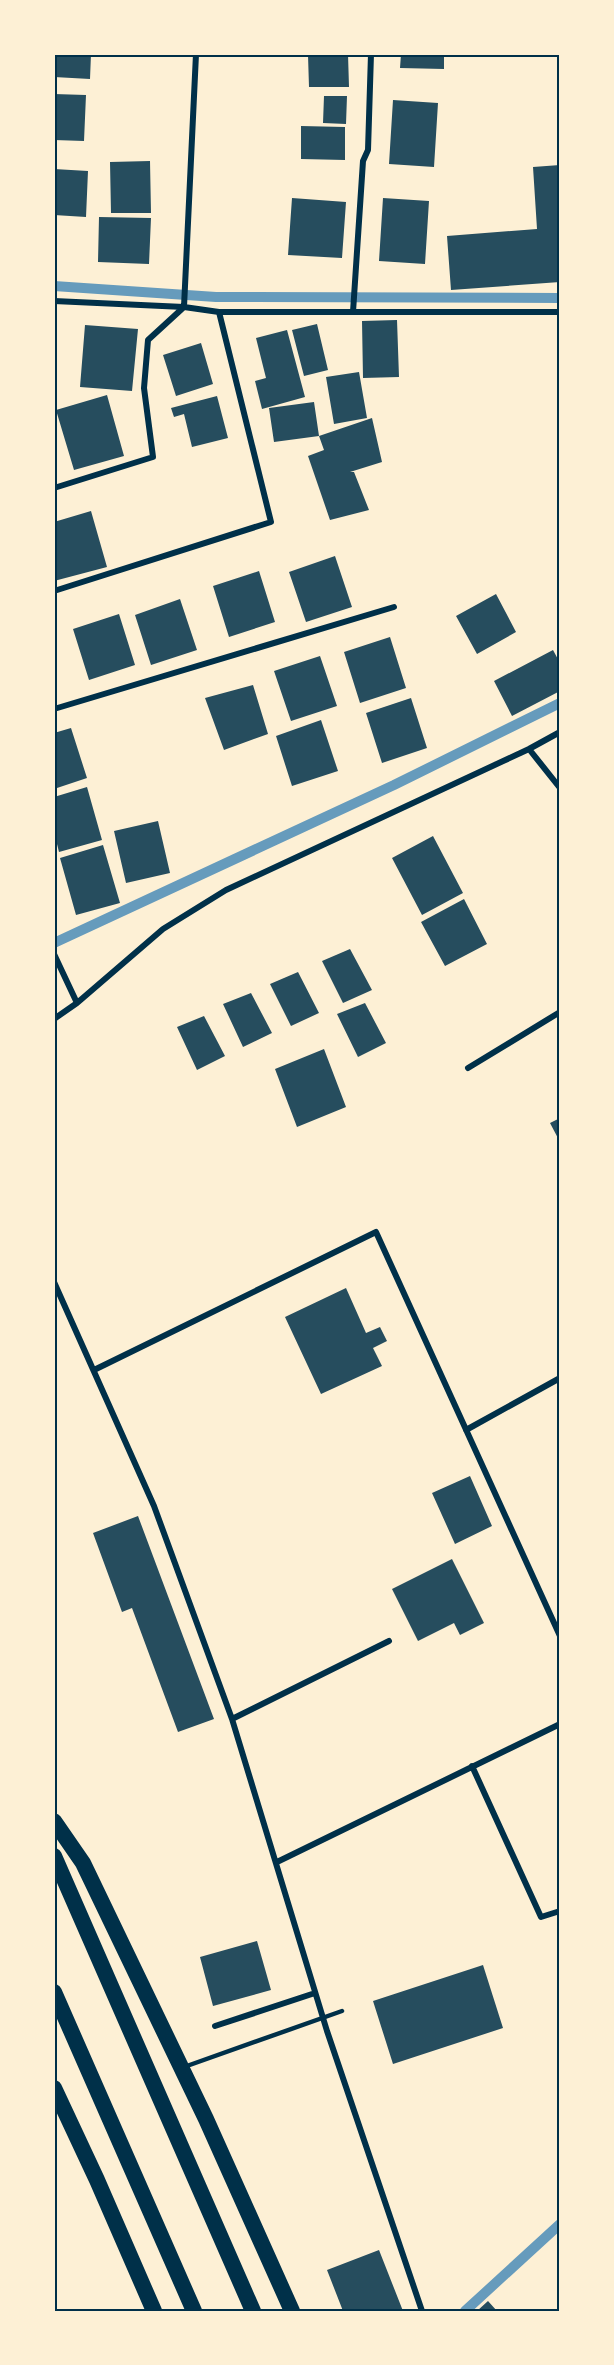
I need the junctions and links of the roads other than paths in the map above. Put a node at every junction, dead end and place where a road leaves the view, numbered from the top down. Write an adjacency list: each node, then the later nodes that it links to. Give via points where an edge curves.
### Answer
1 (196, 54): 4 (street)
2 (371, 54): 6 (street, via 368,150 363,160)
3 (54, 302): 4 (street)
4 (184, 305): 5 (street); 8 (street, via 148,340 144,388 153,456)
5 (219, 312): 6 (street); 9 (street, via 271,522)
6 (353, 312): 7 (street)
7 (560, 312)
8 (54, 489)
9 (54, 591)
10 (393, 607): 11 (street)
11 (54, 709)
12 (560, 732): 13 (street)
13 (529, 749): 14 (street); 16 (street, via 226,890 163,929)
14 (560, 788)
15 (54, 954): 16 (street)
16 (77, 1003): 18 (street)
17 (560, 1012): 19 (street)
18 (54, 1019)
19 (468, 1068)
20 (54, 1282): 21 (street)
21 (94, 1370): 23 (street, via 376,1232); 26 (street, via 154,1506)
22 (560, 1378): 23 (street)
23 (466, 1430): 24 (street)
24 (560, 1636)
25 (389, 1641): 26 (street)
26 (232, 1719): 31 (street)
27 (560, 1724): 28 (street)
28 (472, 1766): 31 (street); 32 (street, via 541,1917)
29 (54, 1821): 37 (highway, via 83,1863)
30 (54, 1856): 41 (highway)
31 (277, 1862): 34 (street)
32 (560, 1911)
33 (54, 1992): 40 (highway)
34 (315, 1993): 36 (street); 43 (street)
35 (342, 2011): 37 (lane)
36 (215, 2026)
37 (181, 2068): 42 (highway)
38 (54, 2088): 39 (highway)
39 (154, 2311)
40 (194, 2311)
41 (253, 2311)
42 (292, 2311)
43 (422, 2311)

